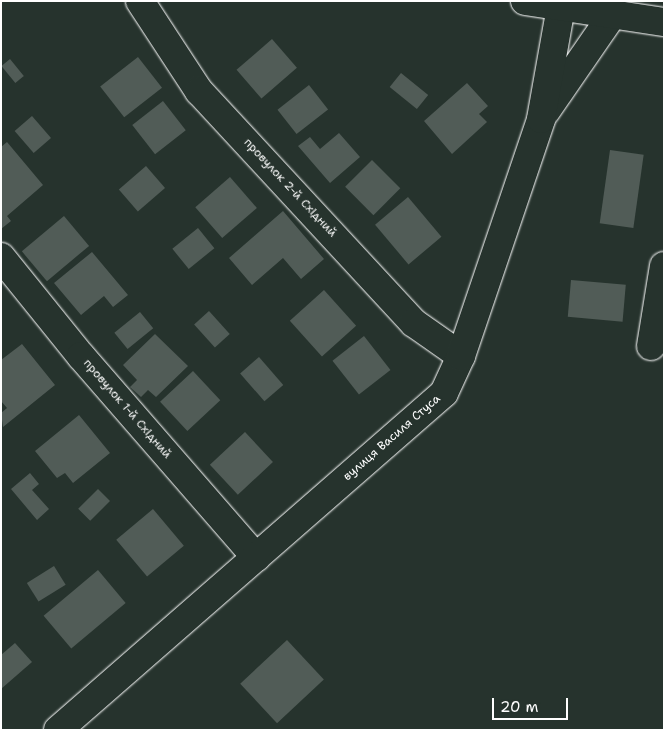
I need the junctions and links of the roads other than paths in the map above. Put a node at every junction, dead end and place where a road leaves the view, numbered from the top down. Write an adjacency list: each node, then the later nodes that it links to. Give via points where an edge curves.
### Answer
1 (140, 1): 10 (street, провулок 2-й Східний, via 199,91 414,322)
2 (525, 1): 3 (street)
3 (561, 7): 4 (street); 6 (street, вулиця Василя Стуса)
4 (614, 14): 5 (street); 6 (street)
5 (664, 22)
6 (541, 119): 10 (street, вулиця Василя Стуса)
7 (1, 257): 11 (street, провулок 1-й Східний, via 81,356)
8 (664, 266): 9 (street)
9 (651, 346)
10 (461, 356): 11 (street, вулиця Василя Стуса, via 444,393)
11 (256, 557): 12 (street, вулиця Василя Стуса)
12 (58, 730)

